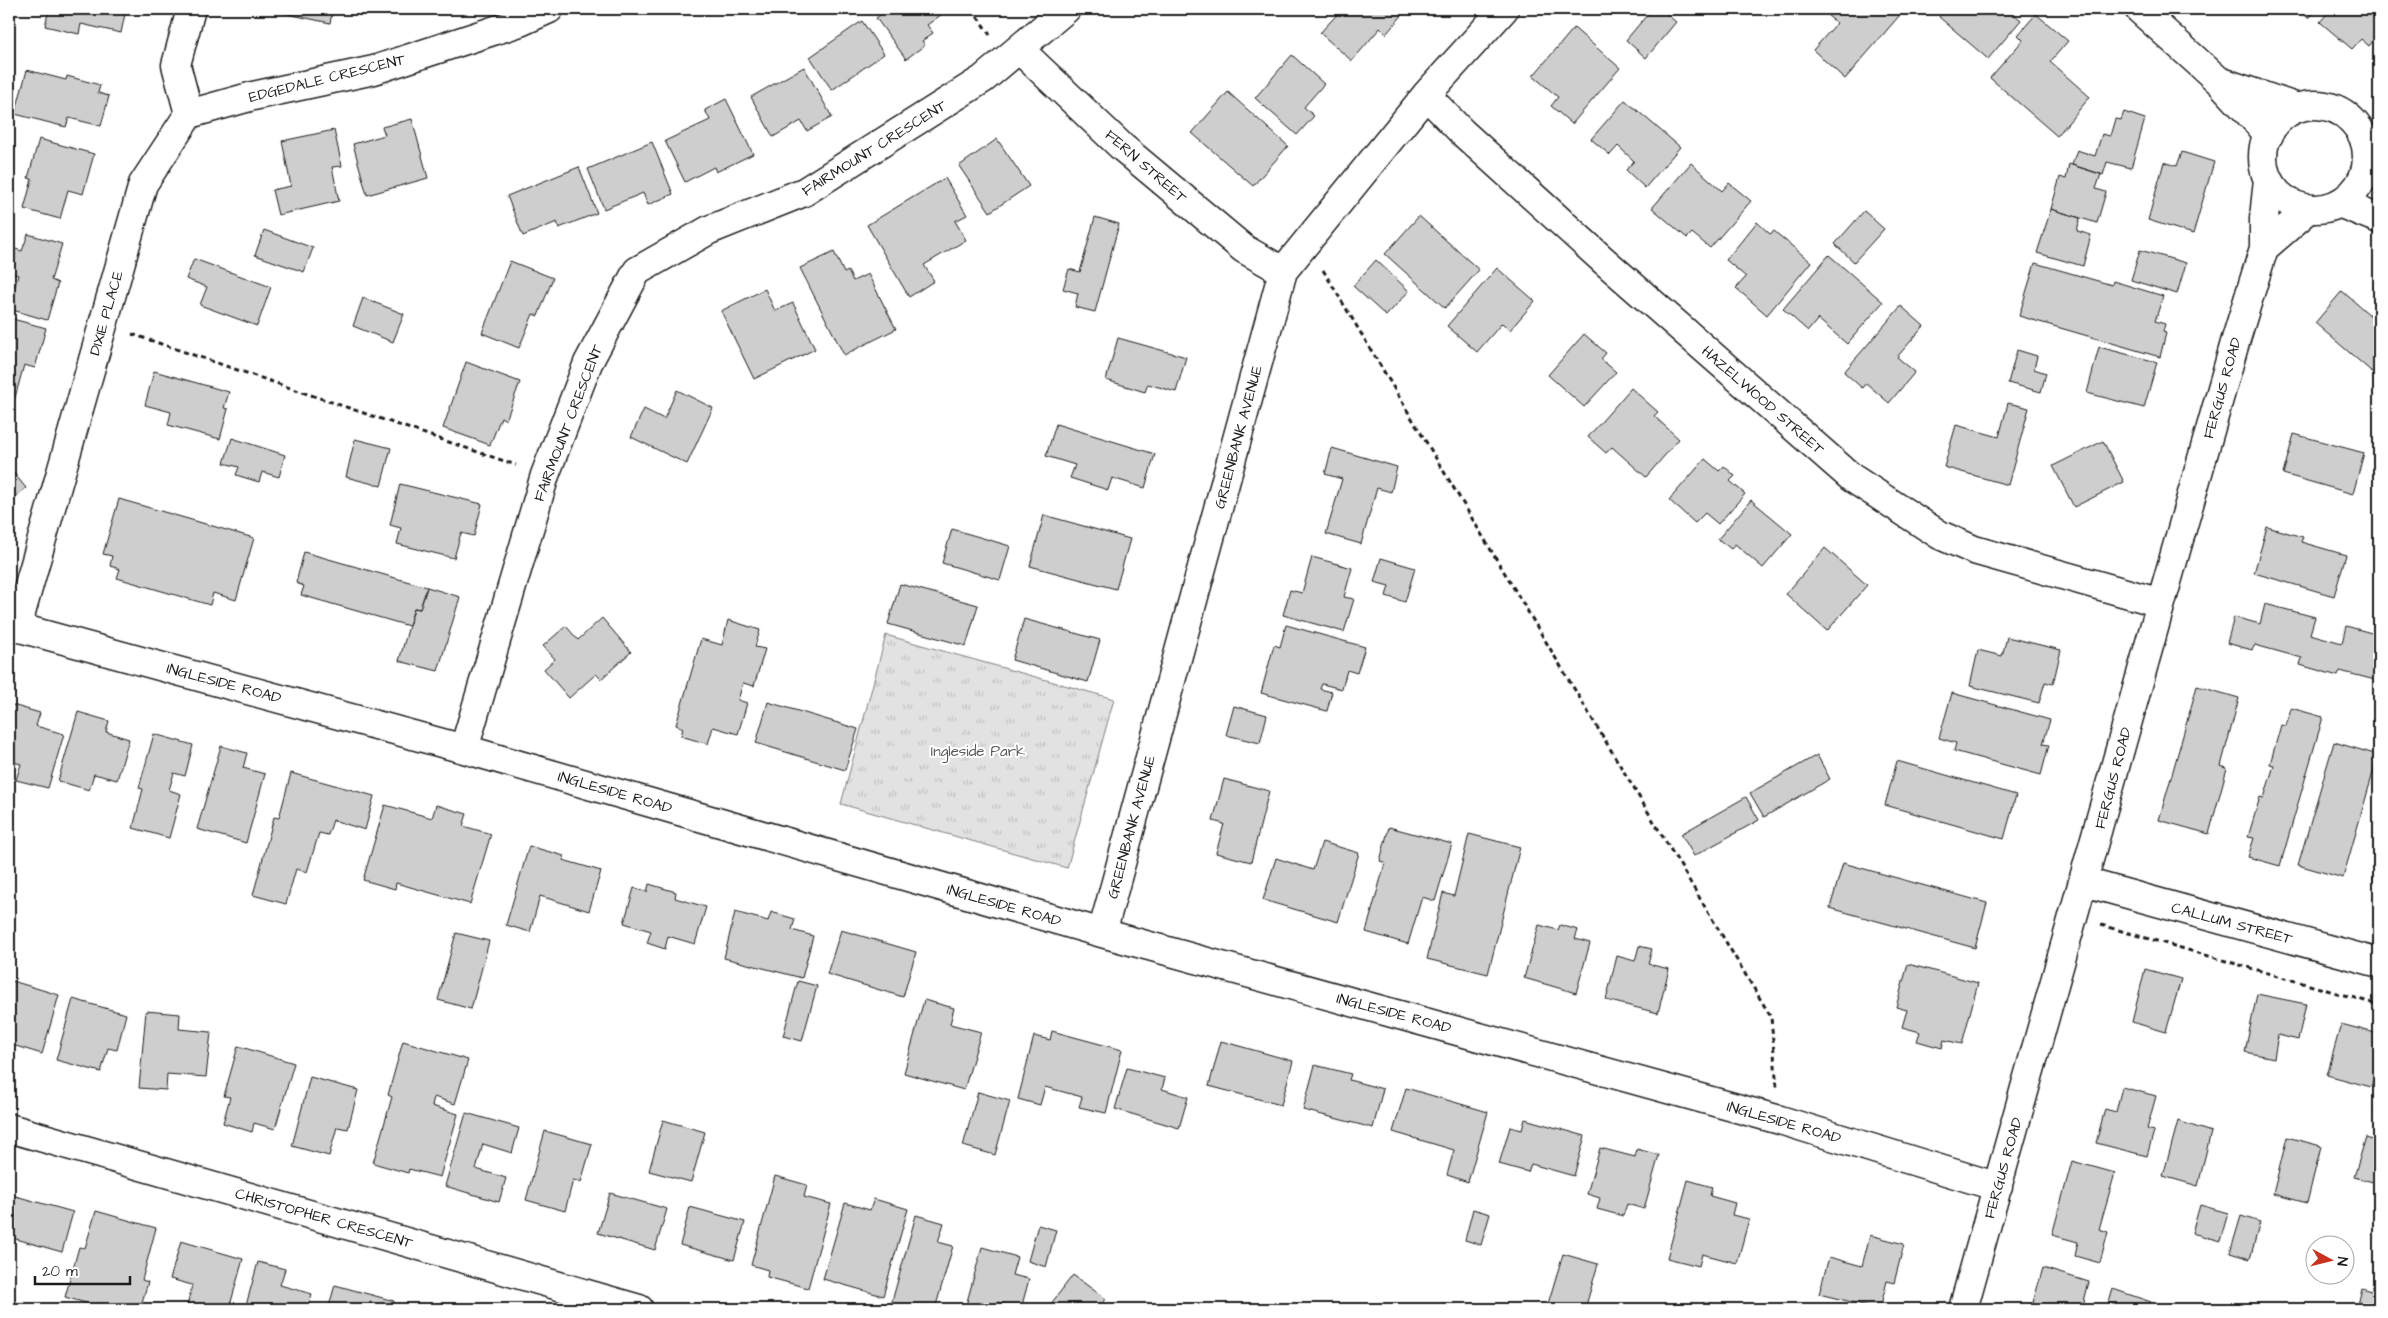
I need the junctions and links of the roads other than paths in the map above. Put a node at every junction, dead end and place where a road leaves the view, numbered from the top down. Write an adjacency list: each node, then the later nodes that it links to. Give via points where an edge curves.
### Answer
1 (191, 9): 10 (street, via 176,65)
2 (549, 9): 10 (street, EDGEDALE CRESCENT, via 520,22 374,70 253,96)
3 (1066, 9): 6 (street, FAIRMOUNT CRESCENT)
4 (1504, 9): 8 (street, GREENBANK AVENUE)
5 (2139, 9): 7 (street)
6 (1019, 49): 18 (street, FERN STREET, via 1122,147 1244,249); 21 (street, FAIRMOUNT CRESCENT, via 983,79 804,192 709,230 637,271 588,363 545,475)
7 (2220, 82): 9 (street); 11 (street)
8 (1426, 96): 18 (street, GREENBANK AVENUE); 19 (street, HAZELWOOD STREET, via 1602,259 1852,478 1940,535 1974,550)
9 (2298, 108): 11 (street, via 2276,124); 12 (street, via 2330,107 2346,115 2357,126)
10 (189, 114): 20 (street, DIXIE PLACE, via 143,184)
11 (2268, 135): 13 (street, via 2264,157)
12 (2373, 169): 14 (street, via 2351,195)
13 (2268, 179): 15 (street, via 2284,199); 17 (street, FERGUS ROAD)
14 (2339, 203): 15 (street); 16 (street)
15 (2310, 209): 17 (street)
16 (2379, 219)
17 (2264, 248): 19 (street, FERGUS ROAD)
18 (1283, 271): 23 (street, GREENBANK AVENUE)
19 (2161, 604): 22 (street, FERGUS ROAD)
20 (13, 626): 21 (street, INGLESIDE ROAD)
21 (464, 748): 23 (street, INGLESIDE ROAD)
22 (2084, 882): 24 (street, CALLUM STREET); 26 (street, FERGUS ROAD)
23 (1102, 933): 26 (street, INGLESIDE ROAD, via 1780,1120)
24 (2379, 963)
25 (9, 1128): 27 (street, CHRISTOPHER CRESCENT)
26 (1998, 1187): 28 (street, FERGUS ROAD)
27 (638, 1309)
28 (1963, 1309)

